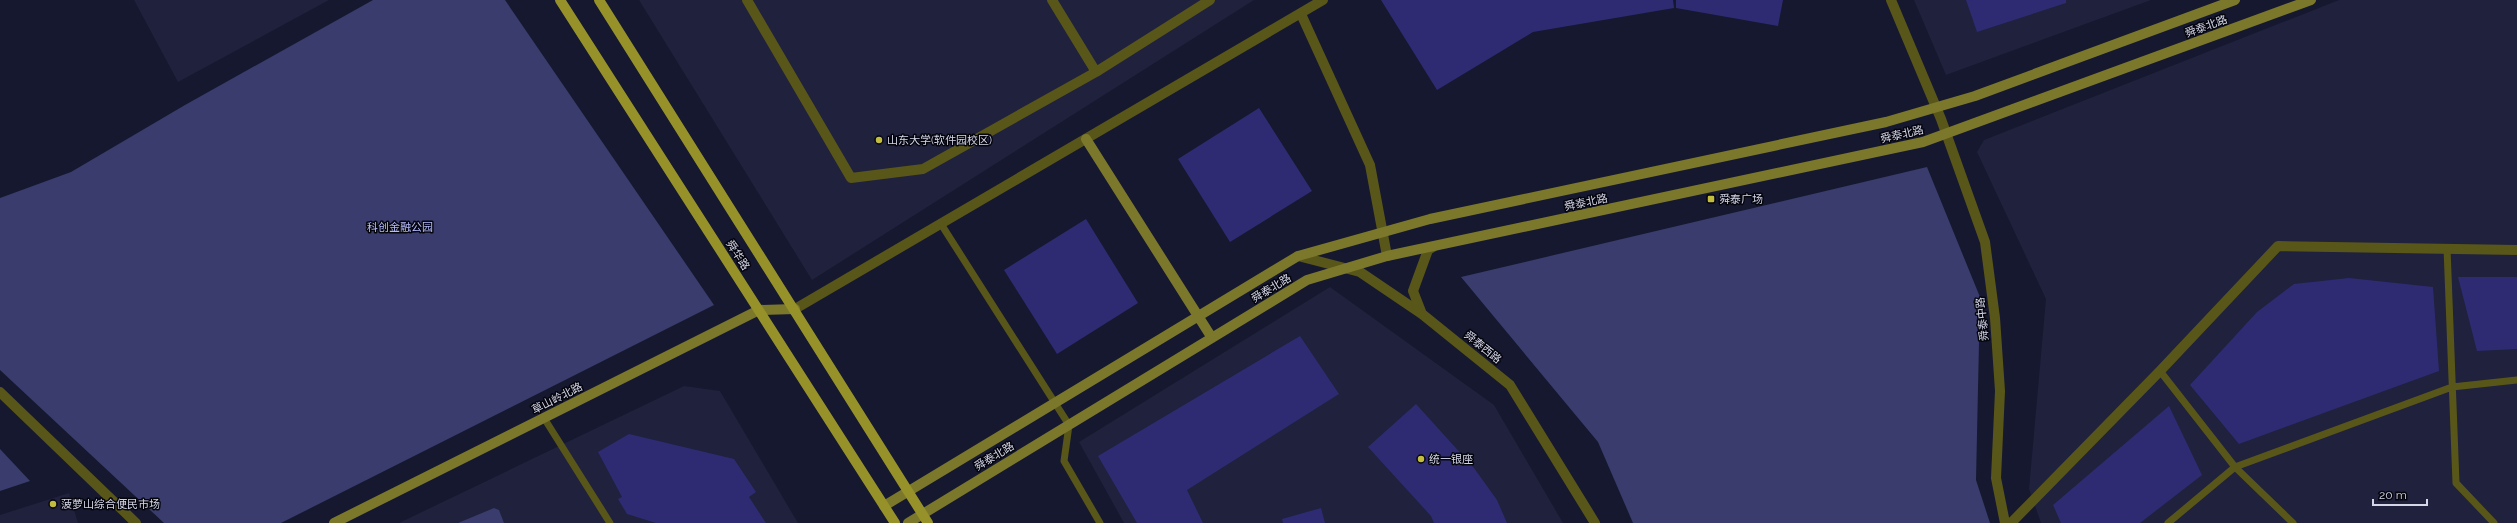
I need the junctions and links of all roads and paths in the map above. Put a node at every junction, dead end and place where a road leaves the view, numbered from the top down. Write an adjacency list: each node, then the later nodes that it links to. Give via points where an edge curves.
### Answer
1 (560, 0): 24 (main road, 舜华路)
2 (599, 0): 23 (main road, 舜华路)
3 (747, 0): 11 (street, via 850,178 923,169)
4 (1052, 0): 11 (street)
5 (1210, 0): 11 (street)
6 (1323, 0): 10 (street)
7 (1892, 0): 12 (street, 舜泰中路)
8 (2236, 0): 12 (main road)
9 (2311, 0): 13 (main road, 舜泰北路)
10 (1301, 14): 14 (street); 16 (street, via 1370,166)
11 (1096, 72)
12 (1936, 108): 13 (street, 舜泰中路); 16 (main road, via 1886,122 1430,219)
13 (1946, 134): 17 (main road, 舜泰北路, via 1908,145); 46 (street, 舜泰中路, via 1985,242 1995,318 2000,391 1996,478)
14 (1086, 139): 15 (street); 26 (main road)
15 (941, 224): 23 (street); 32 (lane)
16 (1383, 232): 20 (main road); 21 (street)
17 (1434, 247): 21 (main road, 舜泰北路); 25 (street, via 1428,250 1413,291)
18 (2447, 248): 19 (street); 28 (street, via 2278,246); 30 (lane)
19 (2517, 250)
20 (1298, 256): 22 (street, 舜泰西路); 26 (main road)
21 (1387, 256): 22 (main road, 舜泰北路)
22 (1347, 268): 25 (street, 舜泰西路, via 1360,272); 27 (main road, 舜泰北路, via 1307,280)
23 (795, 309): 24 (main road, 草山岭北路); 36 (main road, 舜华路)
24 (759, 310): 33 (main road, 草山岭北路); 37 (main road, 舜华路)
25 (1422, 314): 45 (street, 舜泰西路, via 1510,385)
26 (1199, 316): 27 (main road); 32 (main road)
27 (1212, 338): 34 (main road, 舜泰北路)
28 (2160, 371): 35 (lane); 47 (street)
29 (2517, 380): 30 (lane)
30 (2452, 387): 35 (lane); 50 (lane, via 2456,484)
31 (0, 392): 39 (street)
32 (1056, 403): 34 (lane); 36 (main road)
33 (544, 418): 40 (main road, 草山岭北路); 41 (lane)
34 (1069, 425): 38 (main road, 舜泰北路); 44 (lane, via 1064,461)
35 (2235, 467): 48 (lane); 49 (lane)
36 (909, 492): 37 (main road); 38 (main road, 舜华路)
37 (884, 506): 42 (main road, 舜华路)
38 (925, 519): 43 (main road, 舜泰北路)
39 (136, 523)
40 (334, 523)
41 (610, 523)
42 (895, 523)
43 (908, 523)
44 (1100, 523)
45 (1594, 523)
46 (2005, 523)
47 (2011, 523)
48 (2168, 523)
49 (2293, 523)
50 (2494, 523)

